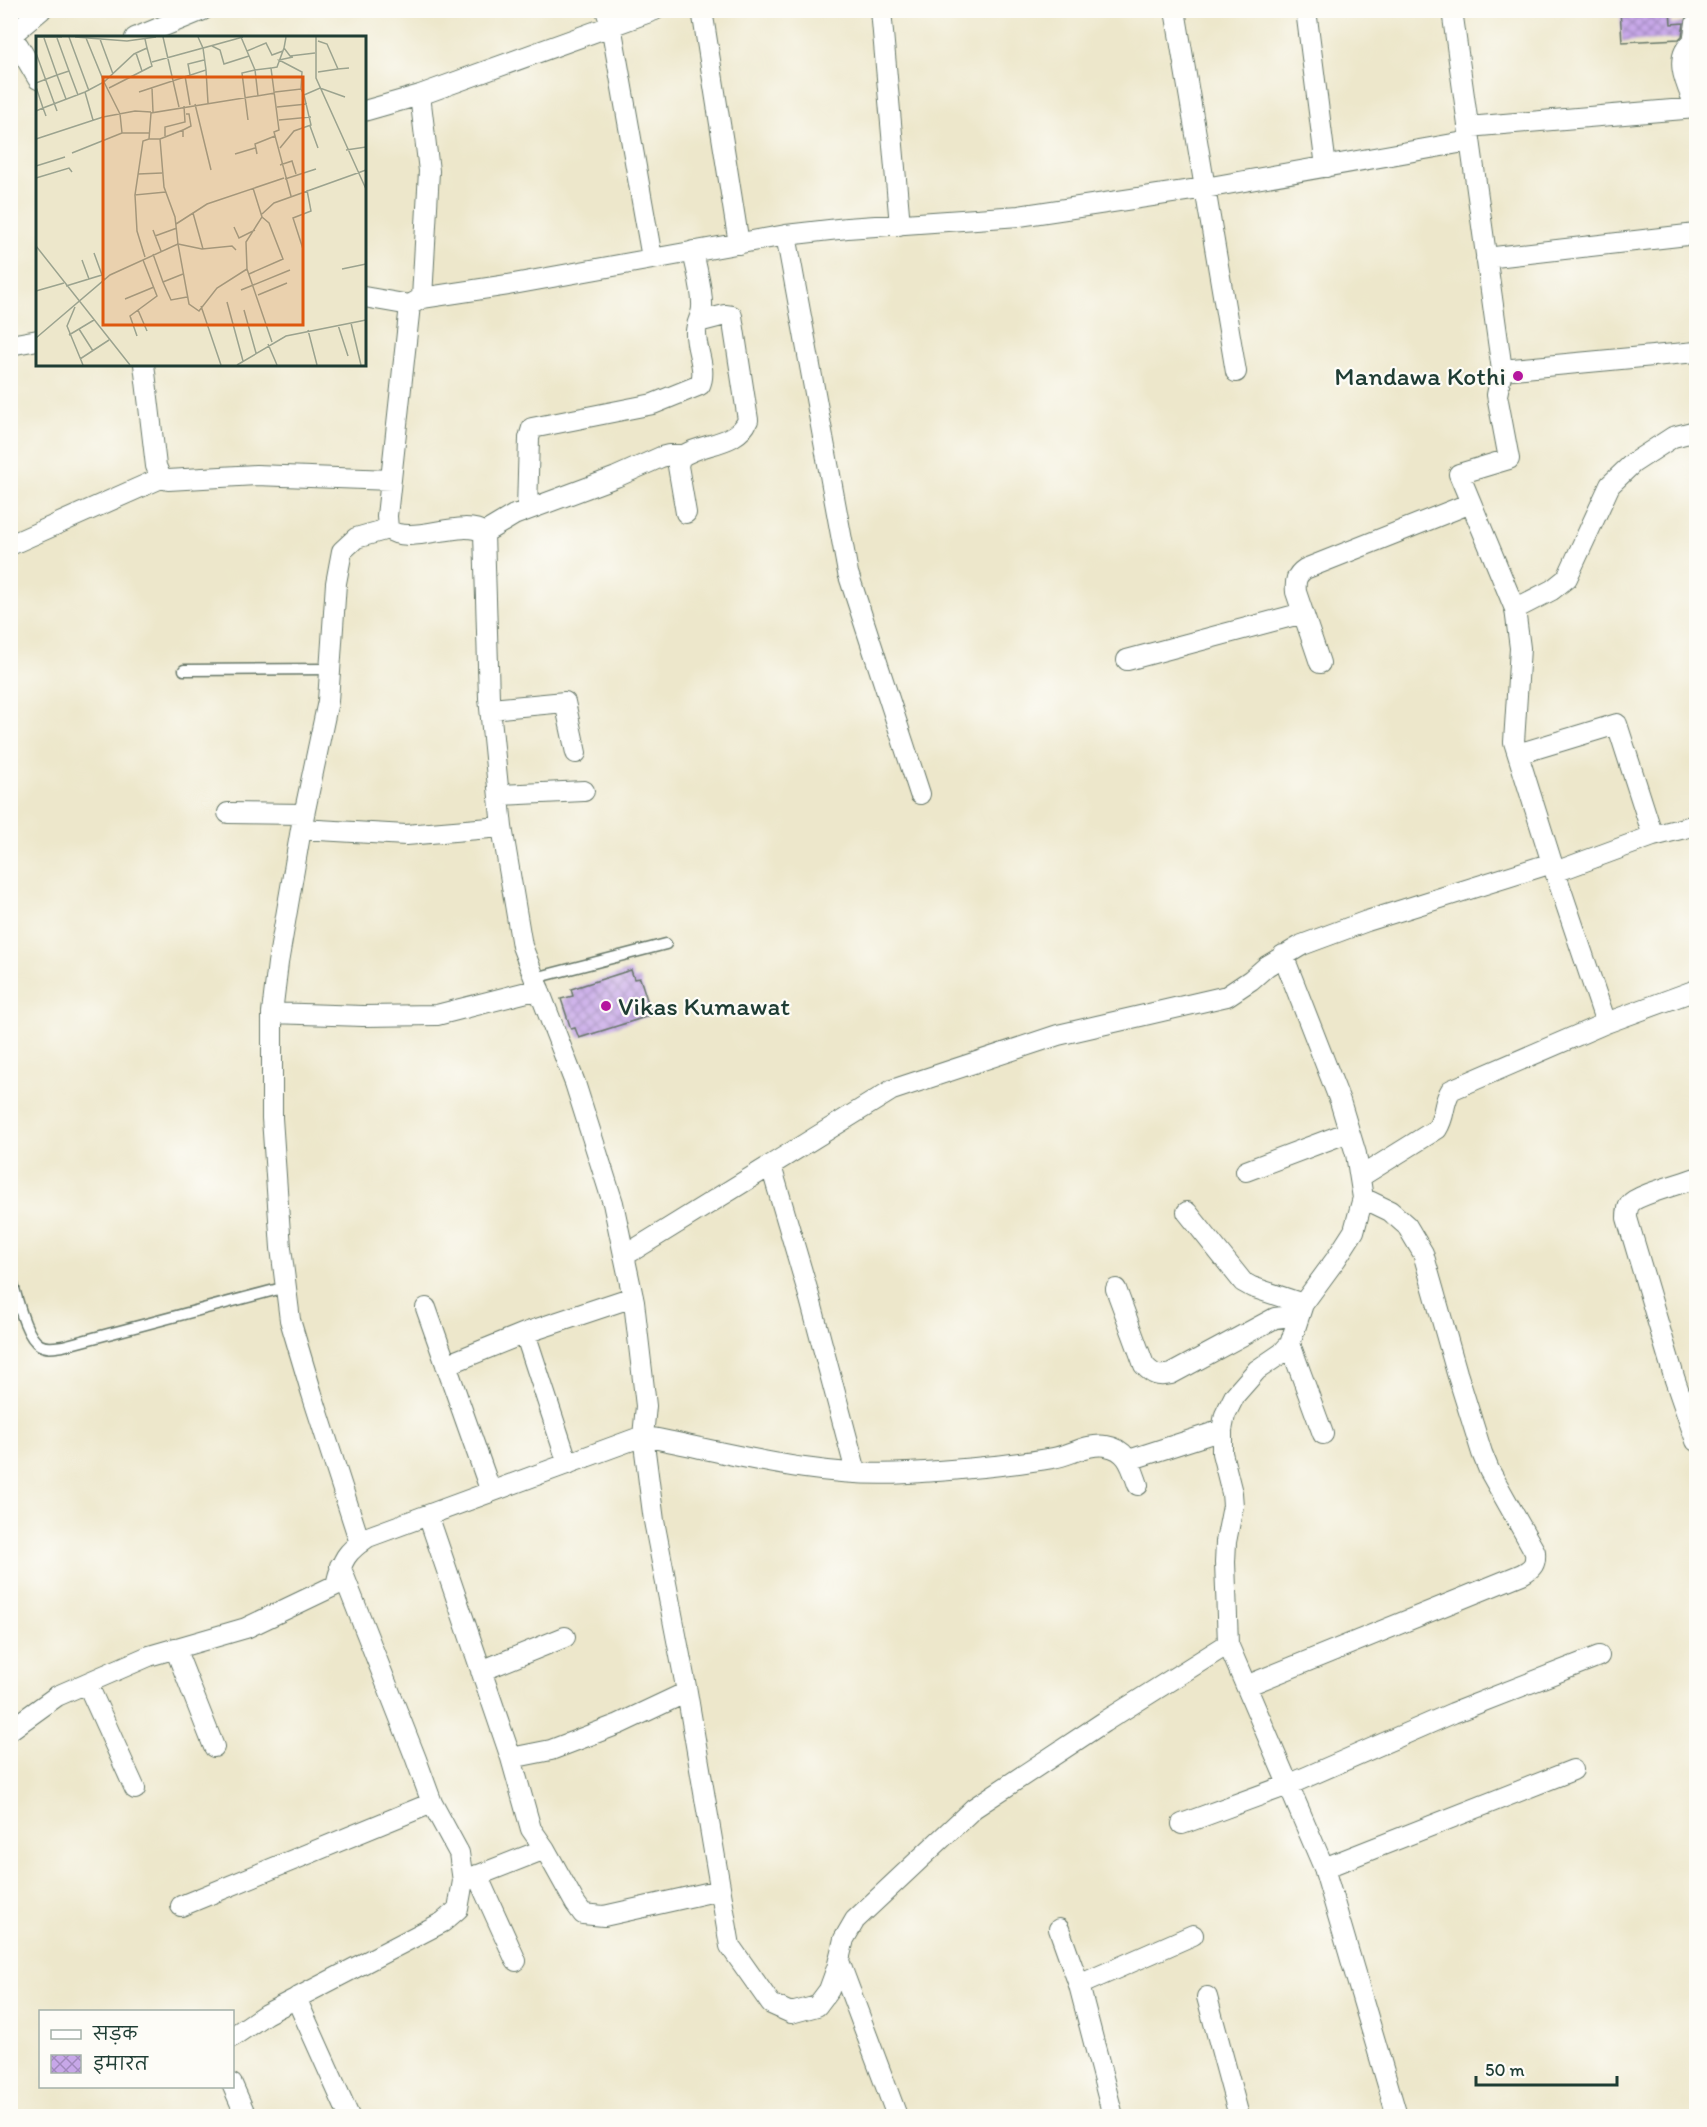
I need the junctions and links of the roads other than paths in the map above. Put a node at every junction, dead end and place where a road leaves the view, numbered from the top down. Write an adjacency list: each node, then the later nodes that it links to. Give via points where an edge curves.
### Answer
1 (41, 10): 11 (street)
2 (203, 10): 12 (street)
3 (655, 10): 9 (street)
4 (702, 10): 23 (street)
5 (881, 10): 20 (street)
6 (1175, 10): 19 (street)
7 (1306, 10): 18 (street)
8 (1452, 10): 17 (street)
9 (609, 18): 15 (street); 25 (street)
10 (1696, 23): 17 (street, via 1693,42 1682,55 1683,74 1696,108)
11 (10, 36)
12 (140, 36)
13 (10, 43): 14 (street, via 18,45)
14 (36, 76)
15 (420, 95): 16 (street); 28 (street, via 429,171)
16 (366, 110)
17 (1469, 134): 18 (street); 26 (street)
18 (1326, 167): 19 (street)
19 (1205, 188): 20 (street, via 1019,216); 35 (street)
20 (900, 225): 22 (street)
21 (1696, 234): 26 (street)
22 (786, 236): 23 (street); 56 (street, via 848,573)
23 (739, 244): 24 (street)
24 (693, 251): 25 (street); 29 (street, via 702,302)
25 (652, 258): 28 (street)
26 (1486, 258): 34 (street)
27 (366, 297): 28 (street)
28 (416, 302): 39 (street)
29 (698, 322): 37 (street, via 732,316 748,420 743,429 725,440); 41 (street, via 695,335 700,385 643,407 530,430)
30 (36, 340): 31 (street)
31 (10, 345)
32 (1696, 352): 34 (street)
33 (144, 366): 38 (street, via 156,466)
34 (1502, 370): 40 (street, via 1497,395 1509,459 1459,474)
35 (1236, 372)
36 (1696, 431): 46 (street, via 1673,437 1633,463 1610,485 1568,578)
37 (682, 455): 41 (street, via 661,457); 42 (street, via 678,466)
38 (161, 478): 39 (street, via 256,475); 45 (street)
39 (391, 480): 43 (street)
40 (1471, 503): 46 (street); 47 (street, via 1305,569 1295,583)
41 (527, 510): 44 (street)
42 (686, 513)
43 (388, 529): 44 (street, via 394,534 408,535 462,529); 50 (street, via 356,538 342,551)
44 (484, 534): 52 (street)
45 (10, 545)
46 (1515, 609): 54 (street, via 1520,648 1514,742)
47 (1303, 613): 48 (street); 49 (street)
48 (1127, 660)
49 (1320, 663)
50 (330, 669): 51 (lane); 59 (street, via 328,701)
51 (184, 670)
52 (490, 709): 53 (street, via 565,702); 57 (street)
53 (576, 753)
54 (1518, 754): 62 (street, via 1617,724); 63 (street)
55 (584, 791): 57 (street)
56 (920, 794)
57 (499, 795): 61 (street)
58 (228, 813): 59 (street)
59 (302, 821): 61 (street, via 406,835); 68 (street)
60 (1696, 825): 62 (street)
61 (502, 827): 66 (street, via 522,946)
62 (1653, 836): 63 (street)
63 (1553, 867): 65 (street, via 1367,921); 69 (street)
64 (666, 944): 66 (lane)
65 (1283, 955): 70 (street); 71 (street, via 1227,996 1058,1035 892,1090)
66 (537, 983): 68 (street, via 437,1015); 77 (street, via 575,1083 613,1203)
67 (1696, 990): 69 (street)
68 (272, 1013): 79 (street, via 272,1118)
69 (1606, 1023): 73 (street, via 1451,1090 1437,1130)
70 (1349, 1132): 72 (street); 73 (street)
71 (771, 1166): 77 (street); 93 (street)
72 (1246, 1171)
73 (1360, 1177): 75 (street)
74 (1696, 1178): 90 (street, via 1639,1197 1627,1210 1674,1380)
75 (1363, 1198): 83 (street, via 1354,1231); 105 (street, via 1390,1211 1407,1226 1423,1253 1482,1453 1535,1552 1536,1562 1522,1574)
76 (1187, 1212): 83 (street, via 1243,1282)
77 (624, 1256): 81 (street)
78 (10, 1275): 79 (lane, via 32,1338 48,1348)
79 (286, 1287): 97 (street, via 296,1341)
80 (1116, 1289): 83 (street, via 1144,1365 1160,1376 1275,1318)
81 (633, 1297): 84 (street); 89 (street, via 646,1406)
82 (426, 1308): 86 (street)
83 (1301, 1310): 85 (street)
84 (525, 1333): 86 (street); 92 (street)
85 (1290, 1344): 87 (street, via 1257,1370 1235,1395); 88 (street)
86 (446, 1365): 95 (street)
87 (1222, 1430): 91 (street); 100 (street, via 1222,1453 1233,1493 1225,1562)
88 (1323, 1434)
89 (643, 1436): 92 (street); 93 (street, via 769,1464); 106 (street, via 654,1521)
90 (1696, 1441)
91 (1129, 1460): 93 (street, via 1120,1451 1106,1446 1032,1462 906,1473); 94 (street)
92 (568, 1464): 95 (street)
93 (856, 1472)
94 (1138, 1485)
95 (491, 1492): 96 (street)
96 (428, 1515): 97 (street); 103 (street)
97 (360, 1543): 98 (street, via 351,1548)
98 (340, 1566): 101 (street, via 336,1585 316,1595 246,1628); 113 (street)
99 (565, 1637): 103 (street)
100 (1228, 1644): 105 (street); 122 (street, via 974,1808 855,1920 844,1939)
101 (175, 1648): 104 (street); 108 (street)
102 (1599, 1656): 111 (street, via 1453,1713)
103 (481, 1671): 109 (street)
104 (87, 1683): 107 (street, via 57,1696); 112 (street)
105 (1246, 1686): 111 (street)
106 (687, 1692): 109 (street, via 551,1750); 118 (street)
107 (10, 1730)
108 (214, 1747)
109 (511, 1758): 115 (street, via 531,1829)
110 (1573, 1770): 116 (street)
111 (1288, 1785): 114 (street); 116 (street)
112 (135, 1789)
113 (432, 1803): 117 (street); 119 (street)
114 (1182, 1824)
115 (545, 1849): 117 (street); 118 (street, via 583,1914 604,1916)
116 (1324, 1868): 134 (street)
117 (470, 1878): 123 (street); 126 (street, via 458,1909 443,1922)
118 (720, 1890): 122 (street, via 730,1946 771,2004 791,2013 817,2006 829,1990)
119 (181, 1906)
120 (1059, 1929): 124 (street)
121 (1193, 1935): 124 (street)
122 (839, 1960): 131 (street)
123 (516, 1961)
124 (1079, 1985): 132 (street)
125 (1208, 1997): 133 (street)
126 (296, 1998): 127 (street); 130 (street)
127 (234, 2036)
128 (234, 2088): 129 (street)
129 (246, 2116)
130 (349, 2116)
131 (897, 2116)
132 (1113, 2116)
133 (1239, 2116)
134 (1397, 2116)

